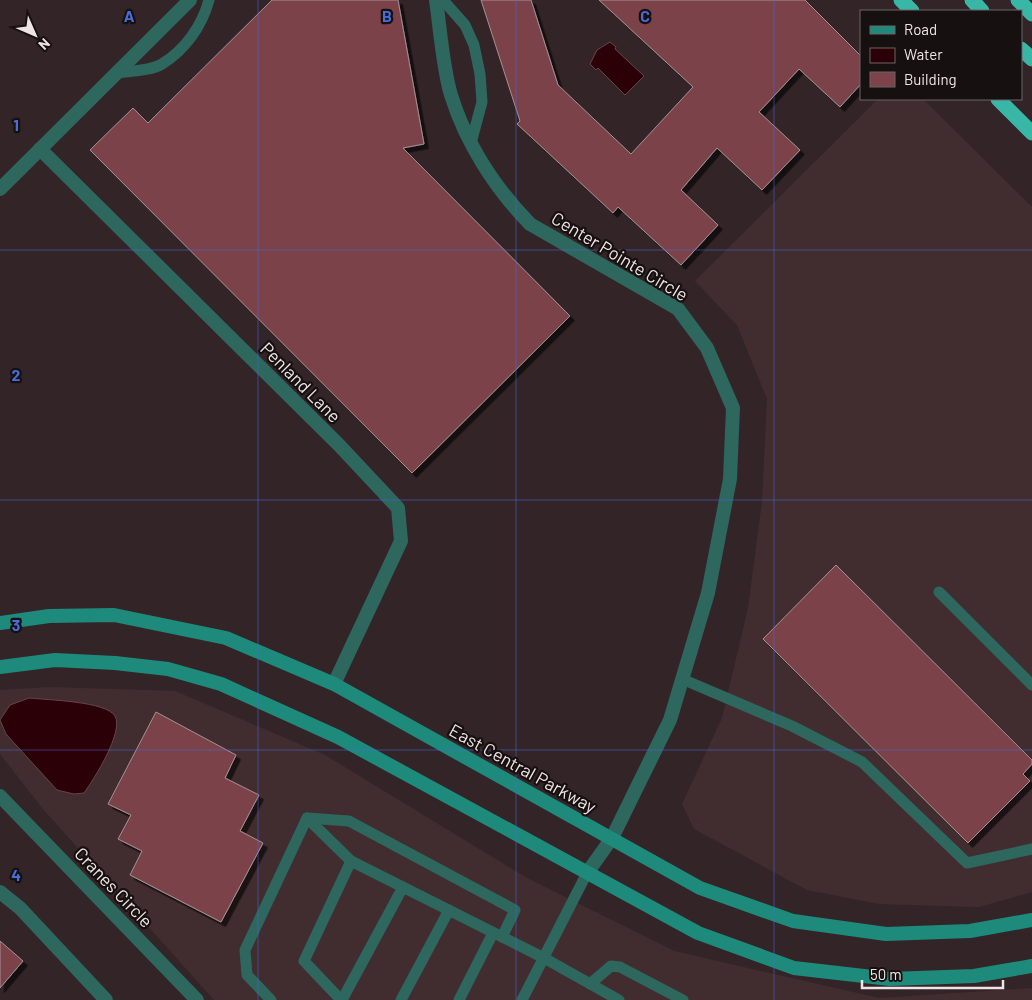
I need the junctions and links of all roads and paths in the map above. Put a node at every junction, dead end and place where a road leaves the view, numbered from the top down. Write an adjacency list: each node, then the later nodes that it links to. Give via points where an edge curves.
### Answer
1 (190, 0): 13 (street)
2 (209, 0): 13 (lane, via 206,13 190,41 161,65)
3 (436, 0): 16 (street, Center Pointe Circle, via 450,94)
4 (444, 0): 16 (lane, via 465,25 474,45 480,74 482,102)
5 (901, 0): 8 (highway)
6 (972, 0): 9 (highway)
7 (1018, 0): 10 (highway)
8 (911, 10)
9 (981, 10)
10 (1032, 14)
11 (1022, 50): 12 (highway)
12 (1032, 59)
13 (117, 73): 17 (street)
14 (999, 100): 15 (highway)
15 (1032, 133)
16 (470, 143): 22 (street, Center Pointe Circle, via 516,210 530,224 678,309 707,348 733,408 730,479 708,593)
17 (40, 149): 18 (street); 23 (street, Penland Lane, via 398,508 401,542)
18 (0, 189)
19 (939, 592): 24 (lane)
20 (0, 622): 23 (main road, East Central Parkway, via 49,616 114,615 226,638)
21 (0, 668): 30 (main road, via 55,660 115,663 168,670 221,684 338,737)
22 (682, 679): 27 (street, Center Pointe Circle, via 670,720); 28 (lane, via 792,726 862,762 967,863)
23 (334, 684): 27 (main road, East Central Parkway)
24 (1032, 685)
25 (2, 795): 40 (street, Cranes Circle)
26 (306, 818): 29 (lane); 35 (lane, via 349,820 515,910); 41 (lane, via 245,950 247,975)
27 (612, 838): 30 (street, Center Pointe Circle); 34 (main road, East Central Parkway, via 700,888 793,921 886,934 970,931)
28 (1032, 849)
29 (351, 861): 31 (lane); 42 (lane, via 304,961)
30 (587, 873): 36 (lane); 37 (main road, via 698,933 794,968 890,979 974,976)
31 (403, 888): 33 (lane); 42 (lane)
32 (0, 892): 39 (street, via 20,908)
33 (449, 910): 35 (lane); 43 (lane)
34 (1032, 920)
35 (498, 935): 36 (lane); 44 (lane)
36 (544, 958): 38 (lane); 45 (lane)
37 (1032, 966)
38 (590, 984): 46 (lane); 47 (lane, via 611,966 620,967)
39 (106, 1000)
40 (197, 1000)
41 (270, 1000)
42 (342, 1000)
43 (401, 1000)
44 (459, 1000)
45 (522, 1000)
46 (619, 1000)
47 (683, 1000)

